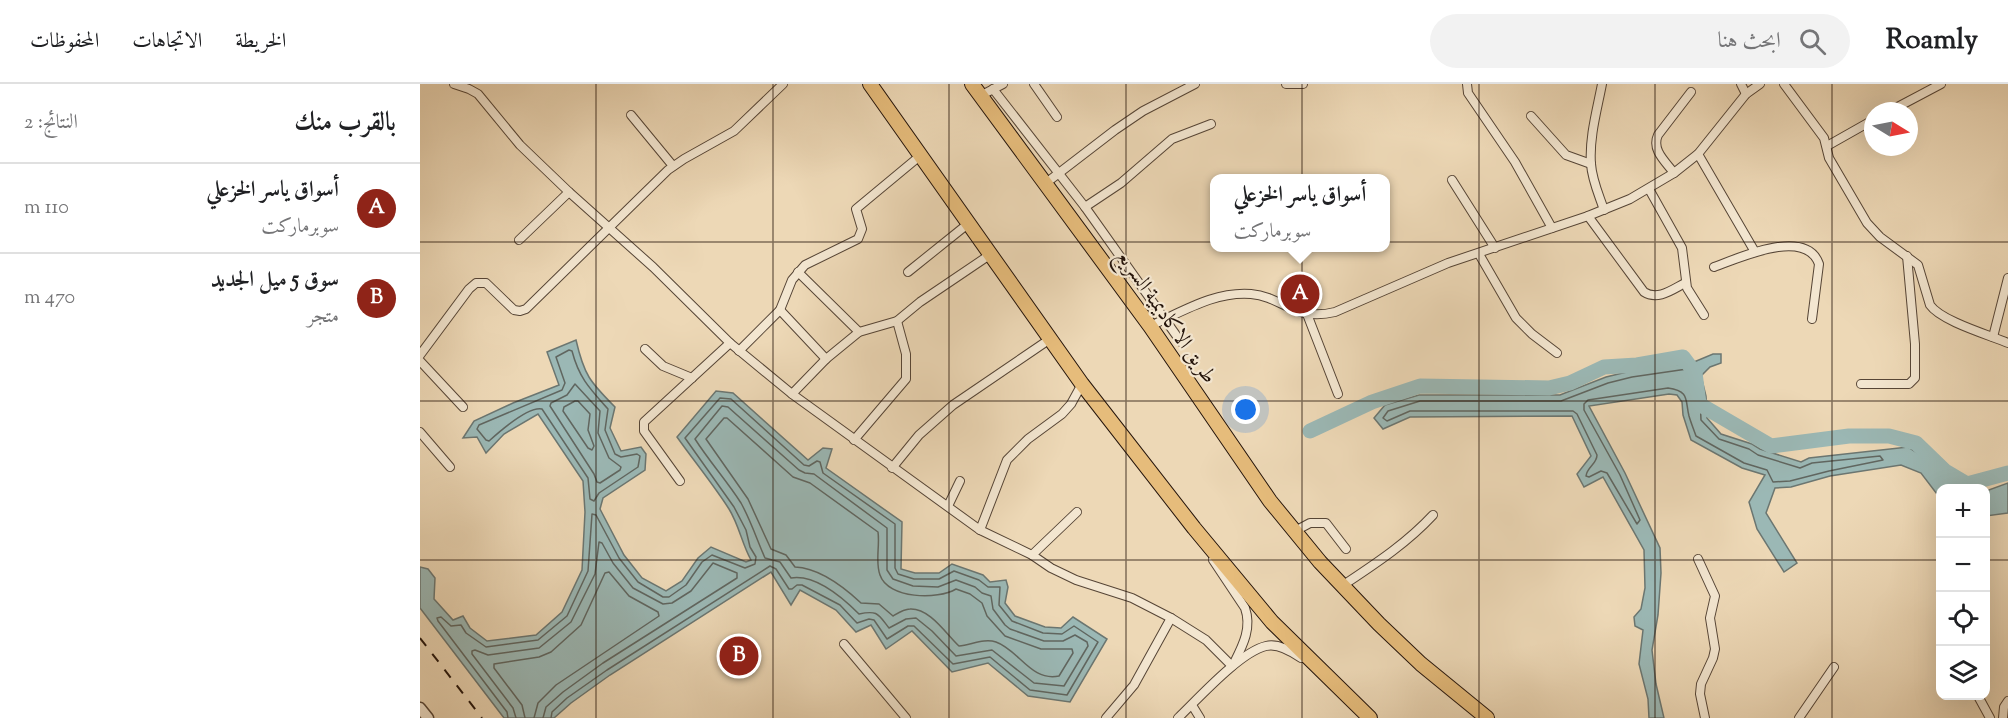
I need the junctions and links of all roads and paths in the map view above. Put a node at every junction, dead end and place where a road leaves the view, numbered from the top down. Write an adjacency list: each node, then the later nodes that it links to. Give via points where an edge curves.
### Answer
1 (454, 84): 36 (street, via 478,94 520,145)
2 (783, 84): 30 (street, via 734,131)
3 (870, 84): 28 (highway)
4 (972, 84): 19 (highway, طريق الاكاديمية السريع)
5 (1003, 84): 16 (street)
6 (1034, 84): 23 (street)
7 (1195, 84): 31 (street, via 1143,111)
8 (1286, 84): 9 (street)
9 (1303, 84)
10 (1467, 84): 42 (street, via 1468,93 1515,162)
11 (1602, 84): 29 (street)
12 (1741, 84): 18 (street)
13 (1760, 84): 18 (street)
14 (1784, 84): 26 (street)
15 (1941, 84): 20 (street)
16 (993, 90): 19 (street); 31 (street)
17 (1691, 92): 32 (street, via 1655,141)
18 (1746, 94): 27 (street)
19 (980, 96): 34 (highway, طريق الاكاديمية السريع)
20 (1907, 102)
21 (631, 116): 30 (street)
22 (1531, 116): 29 (street, via 1566,155)
23 (1057, 117)
24 (1211, 124): 37 (street, via 1172,139 1121,183)
25 (1864, 125): 26 (street)
26 (1827, 146): 48 (street, via 1831,161 1867,223)
27 (1698, 154): 32 (street); 45 (street)
28 (921, 155): 40 (highway); 50 (street, via 856,209 862,229 858,239 814,259)
29 (1591, 164): 38 (street)
30 (673, 166): 41 (street)
31 (1059, 173): 34 (street); 37 (street)
32 (1674, 173): 35 (street)
33 (1452, 180): 44 (street)
34 (1046, 183): 60 (highway, طريق الاكاديمية السريع)
35 (1648, 189): 38 (street); 53 (street, via 1682,248)
36 (569, 192): 41 (street); 43 (street)
37 (1085, 207): 57 (street)
38 (1604, 210): 39 (street)
39 (1588, 216): 42 (street); 53 (street, via 1644,292 1662,295)
40 (969, 224): 47 (highway); 51 (street)
41 (610, 228): 66 (street); 70 (street, via 523,310 514,310 486,283 473,284)
42 (1552, 228): 44 (street)
43 (519, 240)
44 (1495, 248): 46 (street)
45 (1755, 252): 49 (street); 58 (street, via 1791,246 1816,255 1819,264)
46 (1479, 254): 55 (street, via 1448,263 1335,312); 69 (street, via 1516,318)
47 (991, 255): 59 (street); 63 (highway)
48 (1907, 256): 62 (street, via 1918,265 1934,311); 75 (street, via 1915,378 1909,384)
49 (1714, 267)
50 (798, 272): 54 (street); 61 (street)
51 (908, 272)
52 (2008, 278): 62 (street)
53 (1685, 283): 56 (street)
54 (780, 310): 68 (street); 71 (street)
55 (1307, 315): 57 (street, via 1262,297 1236,294 1218,297); 77 (street)
56 (1704, 315)
57 (1165, 319): 60 (street); 64 (street)
58 (1812, 319)
59 (897, 321): 61 (street); 80 (street, via 906,354 906,379)
60 (1150, 326): 90 (highway, طريق الاكاديمية السريع, via 1270,501)
61 (859, 332): 71 (street)
62 (1993, 337): 65 (street)
63 (1050, 339): 74 (highway); 82 (street, via 953,405 919,435)
64 (1181, 342)
65 (2008, 343)
66 (730, 344): 68 (street); 73 (street)
67 (645, 349): 73 (street, via 663,366)
68 (739, 351): 76 (street)
69 (1557, 353)
70 (420, 355)
71 (826, 359): 76 (street)
72 (420, 361): 78 (street)
73 (692, 378): 83 (street, via 643,425)
74 (1082, 384): 88 (highway); 89 (street, via 1062,414 1007,460)
75 (1861, 384)
76 (792, 394): 80 (street)
77 (1338, 394)
78 (463, 407)
79 (420, 432): 81 (street)
80 (854, 440): 82 (street)
81 (450, 467)
82 (892, 468): 85 (street)
83 (681, 481)
84 (960, 481): 85 (street)
85 (948, 506): 89 (street)
86 (1077, 512): 92 (street)
87 (1433, 515): 94 (street, via 1415,535)
88 (1194, 528): 97 (street, via 1248,615 1247,632); 99 (highway, via 1272,622)
89 (980, 530): 92 (street)
90 (1295, 531): 91 (street, via 1310,523 1326,523); 94 (highway, طريق الاكاديمية السريع)
91 (1346, 549)
92 (1032, 555): 95 (street, via 1076,580 1132,598)
93 (1698, 559): 111 (street, via 1715,596 1710,618 1715,649 1700,694)
94 (1342, 586): 110 (highway, طريق الاكاديمية السريع, via 1400,644)
95 (1171, 618): 97 (street, via 1206,640); 106 (street, via 1134,685)
96 (844, 644): 105 (street)
97 (1232, 666): 99 (street, via 1258,649 1274,645 1293,652); 102 (street)
98 (1834, 667): 112 (street)
99 (1330, 680): 109 (highway)
100 (1980, 700): 113 (street)
101 (2008, 701): 114 (street)
102 (1192, 705): 107 (street); 108 (street)
103 (420, 708): 104 (street)
104 (428, 718)
105 (906, 718)
106 (1106, 718)
107 (1178, 718)
108 (1200, 718)
109 (1370, 718)
110 (1487, 718)
111 (1705, 718)
112 (1799, 718)
113 (1990, 718)
114 (2003, 718)

